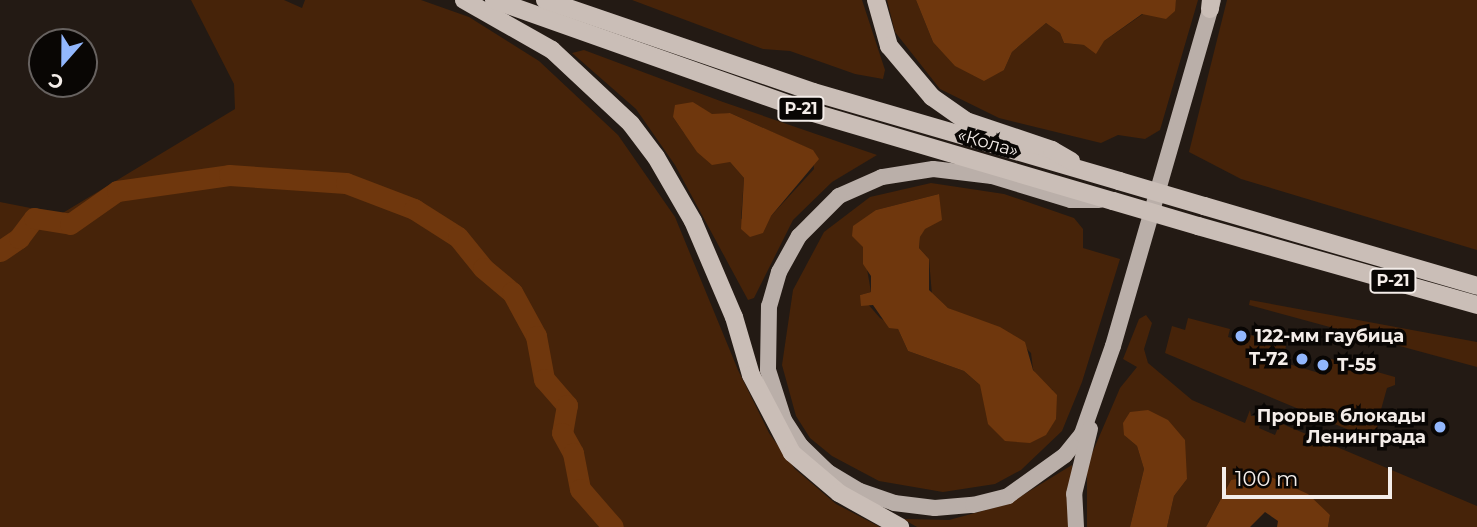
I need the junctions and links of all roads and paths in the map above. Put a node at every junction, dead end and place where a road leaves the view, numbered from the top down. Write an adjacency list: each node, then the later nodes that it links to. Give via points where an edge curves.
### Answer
1 (464, 0): 11 (highway, via 551,50 631,124 693,221 734,317 751,375 781,437 810,472)
2 (494, 0): 7 (highway, «Кола» / Р-21, via 807,111)
3 (545, 0): 6 (highway, «Кола» / Р-21, via 813,92)
4 (876, 0): 6 (highway, via 889,46 932,97 966,121 1052,150)
5 (1211, 3): 10 (main road)
6 (1096, 175): 8 (highway, «Кола» / Р-21, bridge)
7 (1113, 201): 9 (highway, «Кола» / Р-21, bridge); 10 (main road, via 1070,200 953,169 902,172 860,185 812,220 788,254 774,287 766,346 784,420 801,446 828,472 860,491 894,503 935,508 1008,496 1065,455 1082,434)
8 (1477, 286)
9 (1477, 305)
10 (1113, 346): 12 (main road, via 1079,462)
11 (900, 527)
12 (1076, 527)

